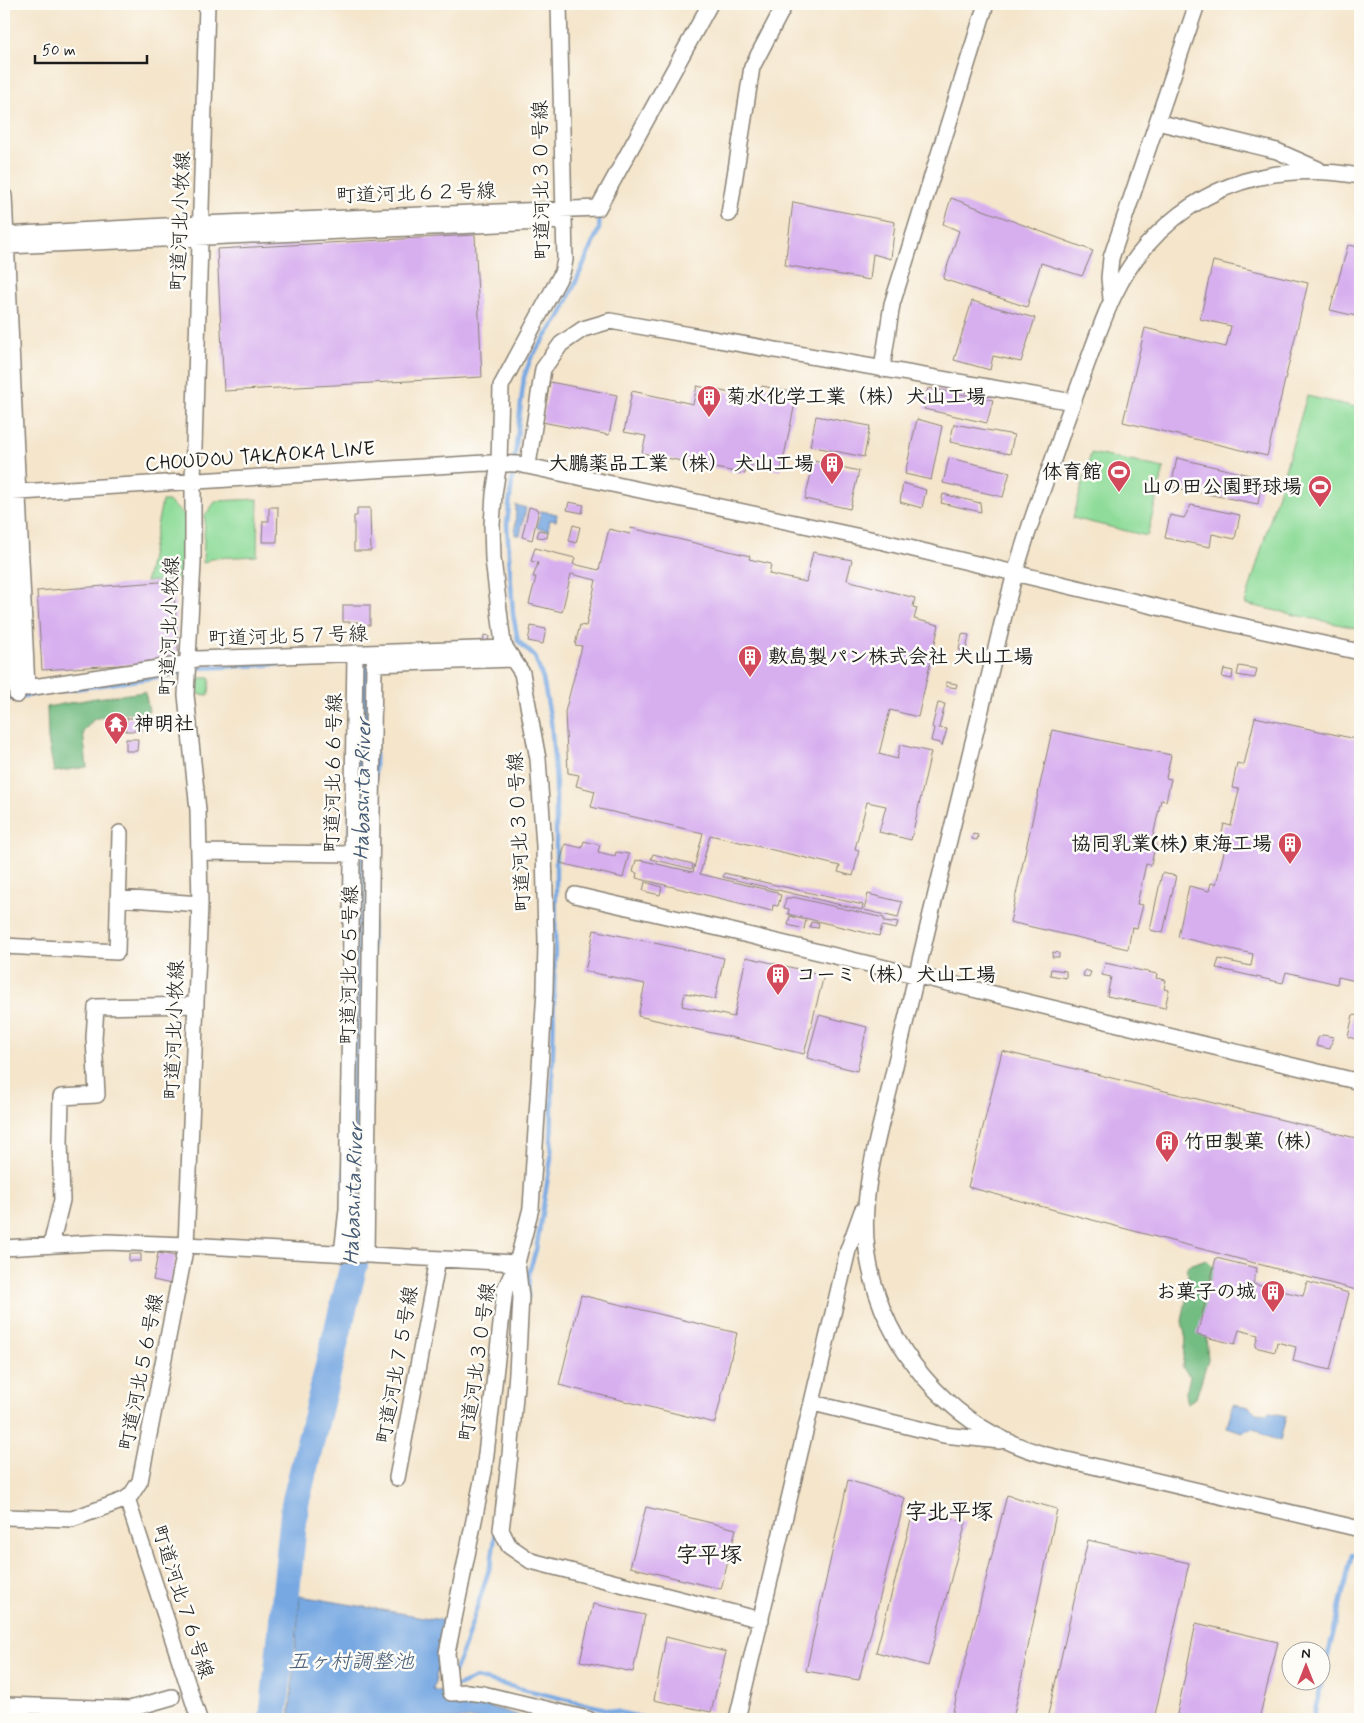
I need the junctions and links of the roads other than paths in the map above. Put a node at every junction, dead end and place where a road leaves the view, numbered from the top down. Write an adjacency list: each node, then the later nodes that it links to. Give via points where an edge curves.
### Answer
1 (207, 4): 13 (street, 町道河北小牧線)
2 (559, 4): 11 (street, 町道河北３０号線)
3 (710, 4): 11 (street, 町道河北６２号線, via 598,208)
4 (785, 4): 12 (street, via 752,67)
5 (986, 4): 16 (street, via 892,304)
6 (1197, 4): 7 (street)
7 (1157, 122): 8 (street, via 1277,151); 15 (street, via 1111,258)
8 (1322, 171): 9 (street); 15 (street, via 1260,176 1230,186 1195,204 1166,225 1144,247)
9 (1360, 176)
10 (4, 196): 14 (street, 町道河北５７号線)
11 (564, 214): 13 (street, 町道河北６２号線); 19 (street, 町道河北３０号線, via 565,260 562,273 501,386)
12 (729, 214)
13 (201, 231): 14 (street, 町道河北６２号線); 21 (street, 町道河北小牧線)
14 (5, 238): 22 (street, 町道河北５７号線)
15 (1111, 299): 17 (street)
16 (882, 370): 17 (street); 20 (street, via 610,321 583,329 561,344 543,370)
17 (1073, 402): 23 (street)
18 (4, 421): 22 (street)
19 (499, 463): 20 (street, CHOUDOU TAKAOKA LINE); 21 (street, CHOUDOU TAKAOKA LINE); 25 (street, 町道河北３０号線, via 492,525 493,560 503,644)
20 (523, 465): 23 (street, CHOUDOU TAKAOKA LINE)
21 (193, 482): 22 (street, CHOUDOU TAKAOKA LINE); 27 (street, 町道河北小牧線)
22 (10, 493): 27 (street, 町道河北５７号線, via 28,688); 28 (street)
23 (1015, 572): 24 (street, CHOUDOU TAKAOKA LINE); 36 (street)
24 (1360, 652)
25 (509, 654): 26 (street, 町道河北５７号線, via 374,654); 44 (street, 町道河北６５号線, via 374,664); 46 (street, 町道河北３０号線, via 522,673 538,760 546,942 531,1208)
26 (355, 658): 27 (street, 町道河北５７号線); 31 (street, 町道河北６６号線)
27 (188, 662): 30 (street, 町道河北小牧線, via 186,694)
28 (17, 695)
29 (120, 833): 33 (street)
30 (200, 852): 31 (street); 34 (street, 町道河北小牧線)
31 (352, 854): 43 (street, 町道河北６６号線)
32 (575, 895): 36 (street)
33 (118, 898): 34 (street); 35 (street, via 117,952)
34 (200, 904): 37 (street, 町道河北小牧線)
35 (4, 946)
36 (916, 975): 38 (street); 39 (street)
37 (196, 1005): 40 (street, via 96,1007 97,1095 61,1097 62,1200); 41 (street, 町道河北小牧線)
38 (1360, 1082)
39 (865, 1203): 47 (street, via 848,1250); 48 (street, via 866,1247 874,1284 899,1343 924,1378 945,1400 974,1423)
40 (51, 1245): 41 (street, via 107,1242); 42 (street)
41 (186, 1245): 43 (street); 50 (street, 町道河北５６号線, via 140,1481)
42 (4, 1248)
43 (344, 1254): 44 (street)
44 (364, 1255): 45 (street)
45 (438, 1259): 46 (street); 49 (street, 町道河北７５号線)
46 (517, 1263): 53 (street, via 521,1297 518,1373 501,1530 509,1546 531,1561); 56 (street, 町道河北３０号線, via 505,1288 484,1471 447,1653 451,1693 483,1694)
47 (813, 1403): 48 (street, via 944,1435); 53 (street)
48 (1008, 1442): 52 (street, via 1048,1456)
49 (397, 1478)
50 (122, 1501): 51 (street, via 72,1519); 57 (street, 町道河北７６号線, via 129,1505)
51 (4, 1517)
52 (1360, 1529)
53 (761, 1620): 59 (street)
54 (172, 1697): 55 (street, via 130,1709)
55 (4, 1705)
56 (534, 1713): 58 (street)
57 (199, 1719)
58 (588, 1719)
59 (737, 1719)

